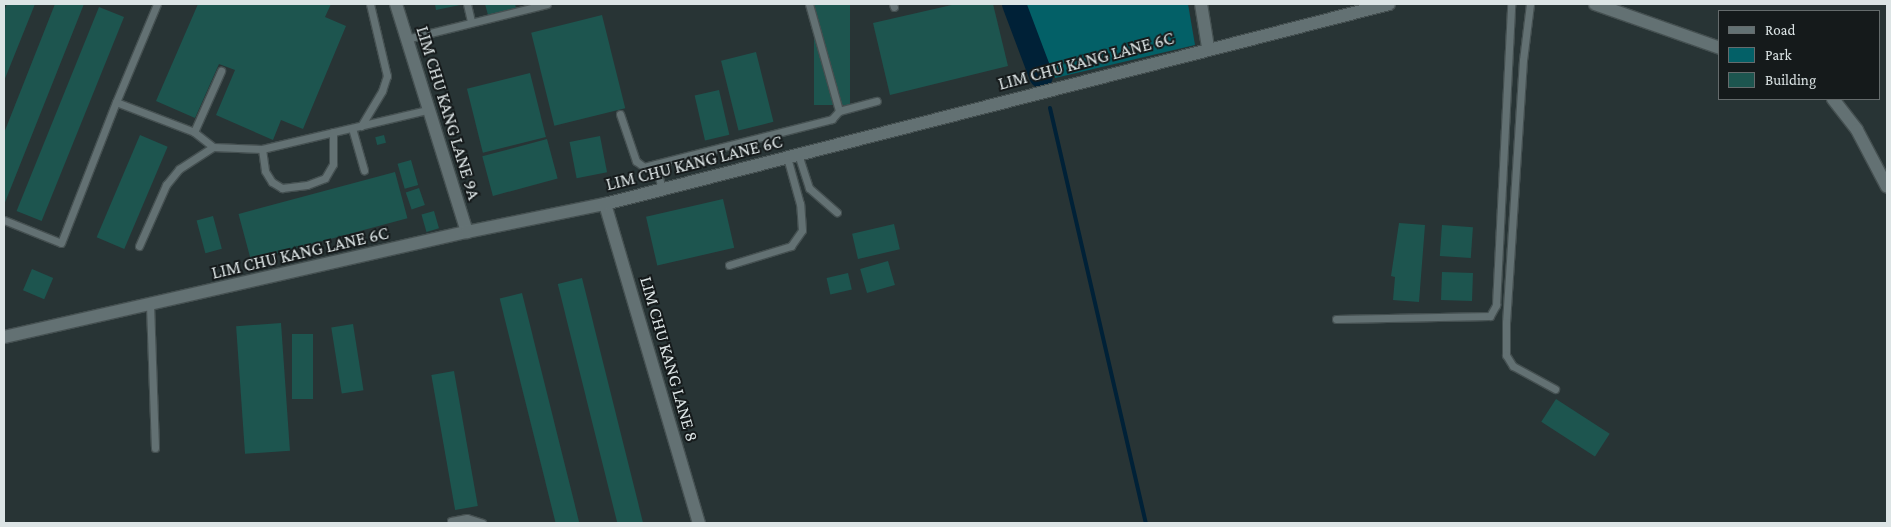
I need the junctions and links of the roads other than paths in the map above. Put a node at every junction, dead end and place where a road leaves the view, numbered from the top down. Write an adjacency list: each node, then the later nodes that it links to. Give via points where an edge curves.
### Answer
1 (157, 4): 19 (lane)
2 (370, 4): 23 (lane, via 387,76)
3 (396, 4): 13 (street, LIM CHU KANG LANE 9A)
4 (467, 4): 12 (lane)
5 (548, 4): 12 (lane)
6 (809, 4): 21 (lane)
7 (1200, 4): 14 (street)
8 (1389, 4): 14 (street, LIM CHU KANG LANE 6C)
9 (1511, 4): 41 (lane, via 1496,305 1490,316)
10 (1530, 4): 43 (lane, via 1523,60 1506,356 1513,366)
11 (1595, 4): 15 (street)
12 (471, 22): 13 (lane)
13 (406, 39): 20 (street, LIM CHU KANG LANE 9A)
14 (1208, 47): 29 (street, LIM CHU KANG LANE 6C)
15 (1718, 47)
16 (221, 71): 25 (lane)
17 (1834, 100): 32 (street, via 1857,130)
18 (877, 101): 21 (lane)
19 (116, 102): 25 (lane); 36 (lane, via 61,243)
20 (427, 110): 23 (lane); 37 (street, LIM CHU KANG LANE 9A)
21 (839, 111): 30 (lane, via 832,119)
22 (620, 114): 30 (lane, via 639,165)
23 (361, 126): 24 (lane)
24 (352, 128): 26 (lane); 31 (lane)
25 (194, 132): 27 (lane)
26 (333, 132): 28 (lane); 28 (lane, via 333,164 325,178 306,185 282,188 272,182 265,171)
27 (213, 147): 28 (lane); 38 (lane, via 179,169 166,184)
28 (262, 149)
29 (793, 156): 33 (street, LIM CHU KANG LANE 6C); 35 (lane, via 809,188); 39 (lane, via 802,230 791,246)
30 (655, 164): 33 (lane)
31 (364, 170)
32 (1887, 187)
33 (662, 189): 34 (street, LIM CHU KANG LANE 6C)
34 (605, 204): 37 (street, LIM CHU KANG LANE 6C); 47 (street, LIM CHU KANG LANE 8)
35 (837, 212)
36 (4, 220)
37 (467, 232): 40 (street, LIM CHU KANG LANE 6C)
38 (139, 246)
39 (729, 265)
40 (150, 305): 42 (street, LIM CHU KANG LANE 6C); 44 (lane)
41 (1336, 319)
42 (4, 337)
43 (1556, 389)
44 (155, 448)
45 (451, 521): 46 (lane, via 467,518)
46 (482, 523)
47 (699, 523)

